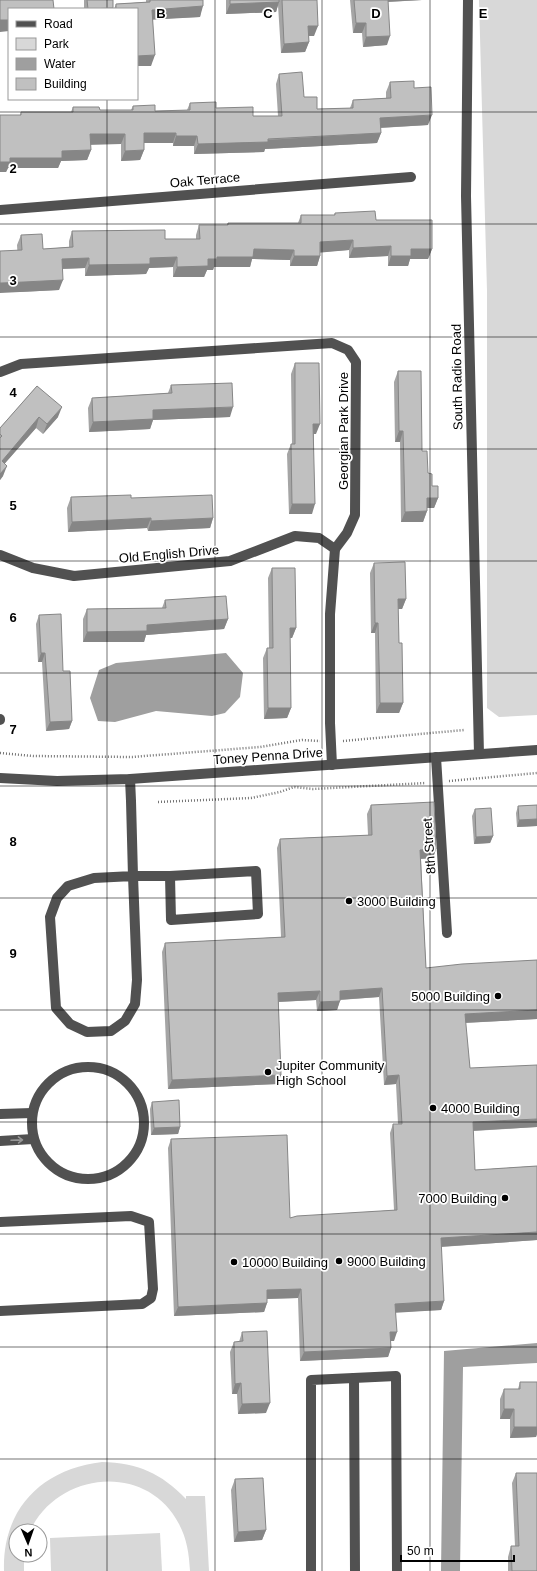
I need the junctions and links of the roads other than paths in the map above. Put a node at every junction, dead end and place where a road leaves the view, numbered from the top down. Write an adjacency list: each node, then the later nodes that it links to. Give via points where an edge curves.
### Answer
1 (468, 0): 8 (street, South Radio Road, via 466,196)
2 (411, 177): 3 (street, Oak Terrace)
3 (0, 210)
4 (0, 372): 5 (street, Georgian Park Drive, via 21,364 332,343 348,350 356,362 355,515 347,533)
5 (335, 548): 6 (street, Old English Drive, via 319,538 295,536 230,562 74,576 33,568); 10 (street, via 330,614)
6 (0, 555)
7 (537, 750): 8 (street, Toney Penna Drive)
8 (479, 754): 9 (street, Toney Penna Drive)
9 (436, 757): 10 (street, Toney Penna Drive); 15 (street, 8th Street)
10 (332, 764): 12 (street, Toney Penna Drive)
11 (0, 778): 12 (street, Toney Penna Drive, via 57,781)
12 (130, 779): 13 (street)
13 (133, 876): 13 (street, via 94,878 68,886 57,898 50,917 56,1008 70,1024 87,1032 111,1031 125,1021 135,1004 137,980); 14 (street)
14 (170, 876): 14 (street, via 171,920 258,914 256,871)
15 (448, 933)
16 (32, 1112): 17 (street); 18 (street); 18 (street, via 35,1100 46,1084 70,1069 85,1066 113,1072 131,1086 142,1108 144,1127 140,1146 127,1164 117,1171 92,1180 70,1177 58,1171 43,1158)
17 (0, 1114)
18 (33, 1139): 19 (street, one-way to 18)
19 (0, 1141)
20 (0, 1222): 21 (street, via 131,1216 145,1219 149,1222 153,1290 151,1298 142,1304)
21 (0, 1311)
22 (354, 1378): 23 (street, via 311,1380); 24 (street); 25 (street, via 396,1376)
23 (311, 1571)
24 (355, 1571)
25 (397, 1571)

